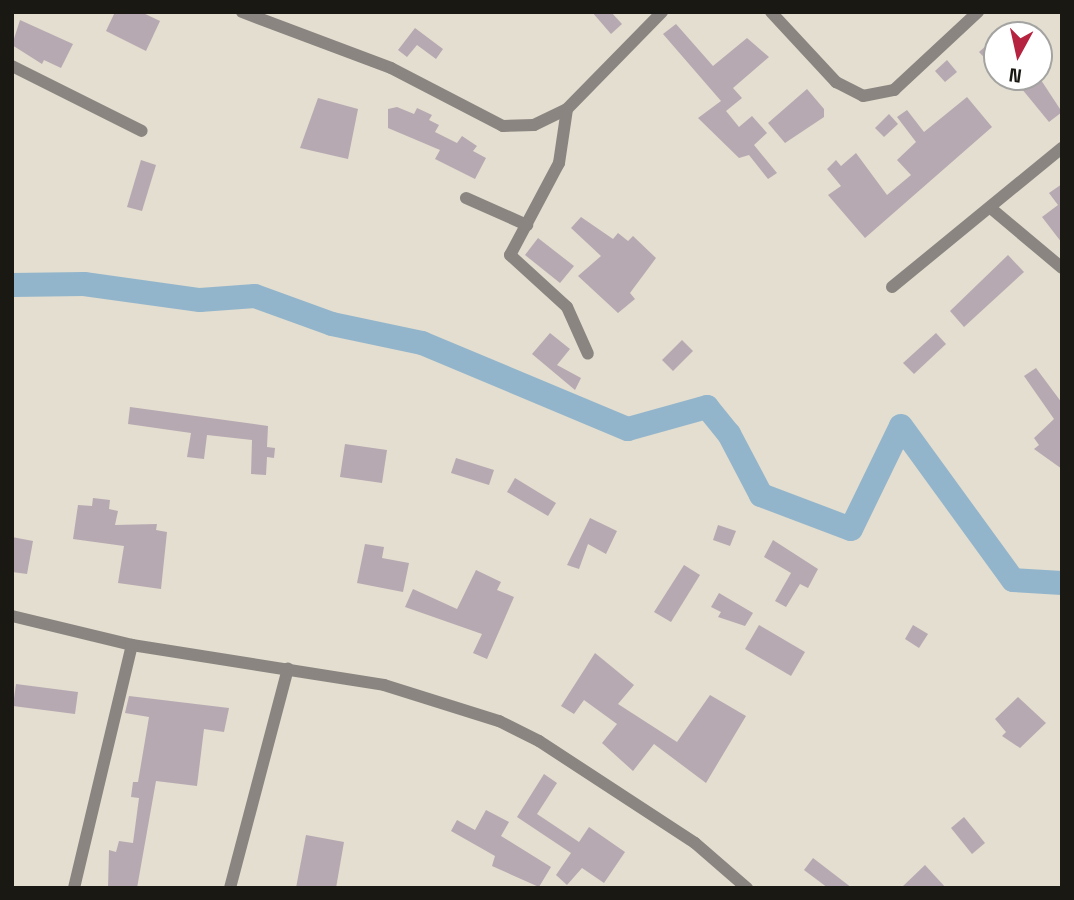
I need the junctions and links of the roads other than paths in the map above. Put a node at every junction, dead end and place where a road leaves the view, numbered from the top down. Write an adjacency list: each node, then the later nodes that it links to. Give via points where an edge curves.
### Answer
1 (242, 12): 6 (street, via 391,68 503,127 534,125)
2 (662, 12): 6 (street)
3 (771, 12): 4 (street, via 836,82 863,96 894,90)
4 (978, 12)
5 (12, 66): 7 (street)
6 (567, 109): 11 (street, via 559,163)
7 (142, 131)
8 (1062, 148): 10 (street)
9 (466, 198): 11 (street)
10 (993, 209): 12 (street); 13 (street)
11 (527, 225): 14 (street, via 510,255 567,307)
12 (1062, 268)
13 (892, 287)
14 (588, 354)
15 (12, 616): 16 (street)
16 (132, 645): 17 (street); 18 (street)
17 (288, 669): 19 (street); 20 (street, via 384,685 499,721 539,741 695,843)
18 (74, 888)
19 (230, 888)
20 (747, 888)

